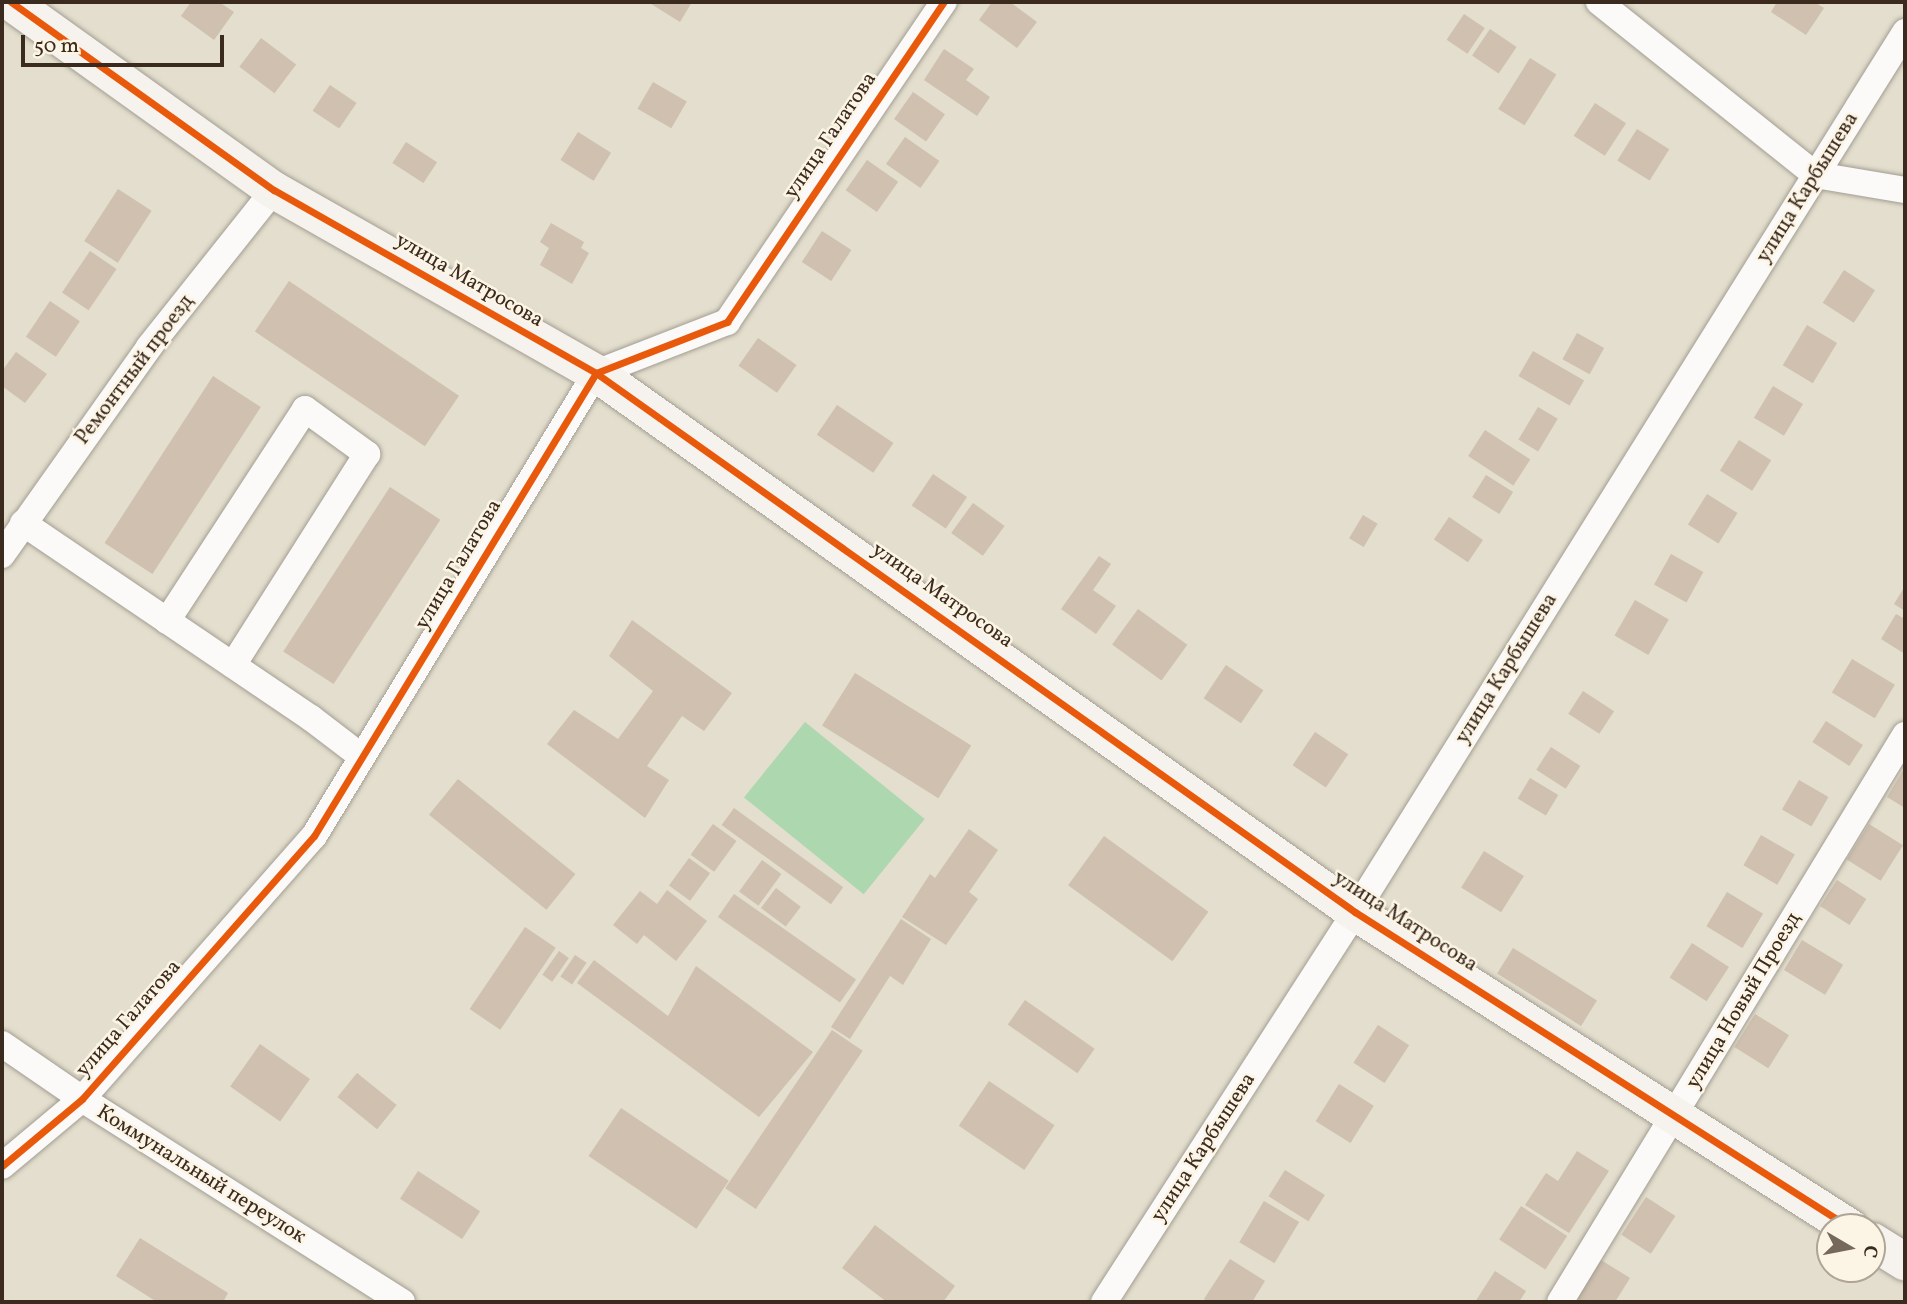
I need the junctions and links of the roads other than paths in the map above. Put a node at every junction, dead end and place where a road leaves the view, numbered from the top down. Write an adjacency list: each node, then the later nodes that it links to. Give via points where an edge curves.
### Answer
1 (10, 2): 6 (street, улица Матросова)
2 (944, 2): 8 (street, улица Галатова, via 727,322)
3 (1599, 2): 5 (street)
4 (1905, 32): 5 (street, улица Карбышева)
5 (1816, 176): 7 (street); 15 (street, улица Карбышева)
6 (274, 190): 8 (street, улица Матросова); 9 (street, Ремонтный проезд, via 149,347)
7 (1905, 190)
8 (596, 373): 14 (street, улица Галатова); 15 (street, улица Матросова)
9 (23, 523): 10 (street, Ремонтный проезд); 11 (street)
10 (2, 555)
11 (167, 621): 12 (street); 12 (street, via 304,409 367,454)
12 (233, 665): 14 (street)
13 (1905, 735): 18 (street, улица Новый Проезд)
14 (362, 757): 17 (street, улица Галатова, via 314,836)
15 (1355, 912): 18 (street, улица Матросова); 24 (street, улица Карбышева)
16 (2, 1044): 17 (street, Коммунальный переулок)
17 (82, 1099): 19 (street, улица Галатова); 23 (street, Коммунальный переулок)
18 (1675, 1116): 20 (street, улица Матросова); 25 (street, улица Новый Проезд)
19 (2, 1166)
20 (1827, 1213)
21 (1886, 1250): 22 (street)
22 (1905, 1262)
23 (402, 1302)
24 (1104, 1302)
25 (1560, 1302)

